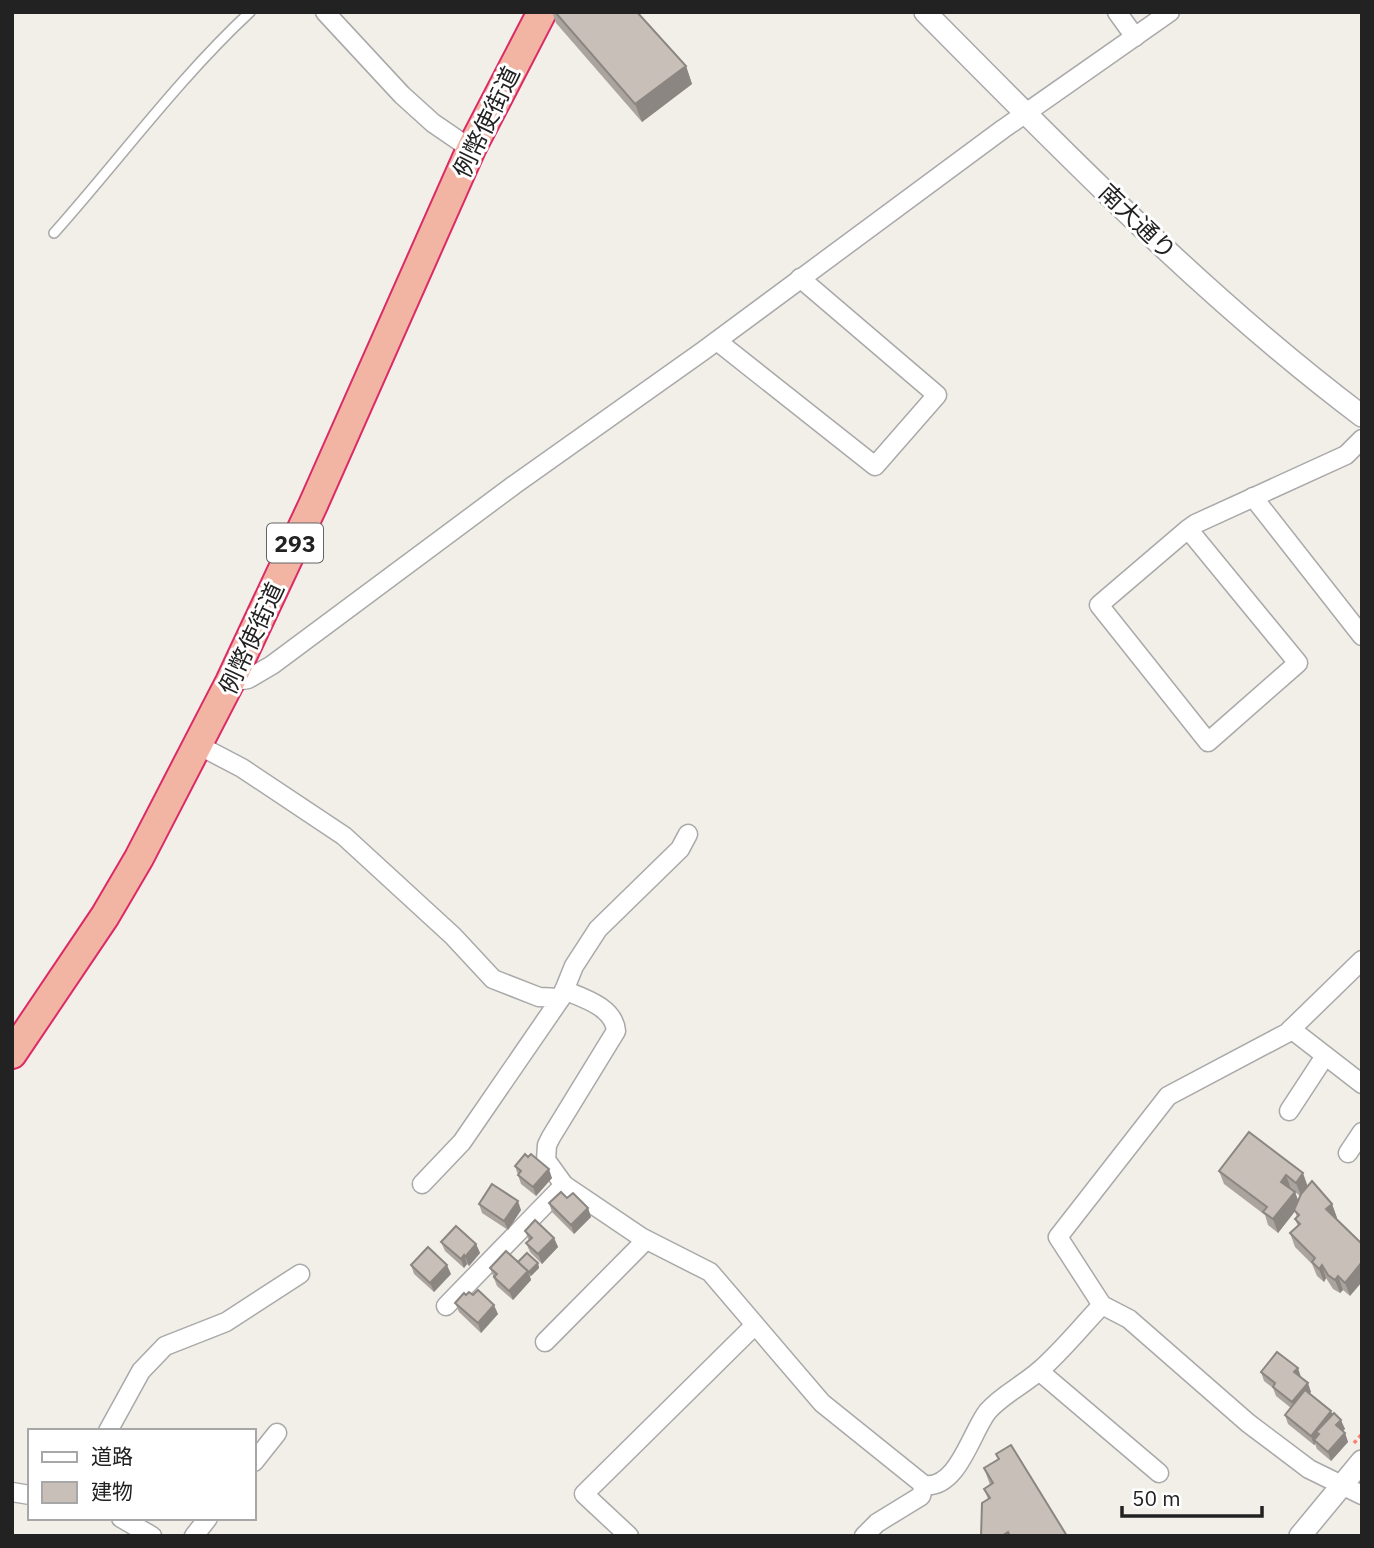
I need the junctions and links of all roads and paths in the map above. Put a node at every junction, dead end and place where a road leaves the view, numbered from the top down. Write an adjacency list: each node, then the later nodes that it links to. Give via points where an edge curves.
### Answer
1 (250, 12): 10 (lane, via 182,83)
2 (325, 12): 9 (street, via 402,95)
3 (542, 12): 9 (highway, 例幣使街道 / 293)
4 (925, 12): 8 (street, 南大通り)
5 (1117, 12): 7 (street)
6 (1170, 12): 7 (street)
7 (1135, 37): 8 (street)
8 (1026, 113): 11 (street); 13 (street, 南大通り, via 1221,302)
9 (471, 149): 18 (highway, 例幣使街道 / 293)
10 (54, 233)
11 (800, 278): 12 (street); 12 (street, via 937,395 875,466)
12 (717, 341): 18 (street, via 272,665 248,679)
13 (1362, 416)
14 (1362, 439): 15 (street, via 1346,455)
15 (1254, 497): 16 (street); 17 (street)
16 (1188, 529): 16 (street, via 1099,605 1208,742 1298,663)
17 (1362, 636)
18 (230, 682): 19 (highway, 例幣使街道 / 293)
19 (198, 745): 22 (street, via 242,768 344,836 493,979 539,997); 24 (highway, 例幣使街道 / 293, via 112,904)
20 (688, 834): 22 (street, via 680,849 598,929 574,966)
21 (1362, 960): 23 (street)
22 (563, 994): 30 (street, via 462,1142); 31 (street, via 606,1011 616,1031 547,1145 546,1160)
23 (1291, 1030): 25 (street); 34 (street, via 1168,1096 1058,1237)
24 (12, 1054)
25 (1325, 1056): 26 (street); 27 (street)
26 (1362, 1084)
27 (1289, 1111)
28 (1362, 1132): 29 (street)
29 (1348, 1153)
30 (422, 1184)
31 (564, 1185): 32 (street); 35 (street)
32 (646, 1240): 36 (street, via 710,1272); 37 (street)
33 (300, 1274): 39 (street, via 226,1322 165,1346 141,1371)
34 (1102, 1304): 38 (street); 45 (street, via 1129,1319 1308,1469)
35 (446, 1306)
36 (754, 1326): 44 (street, via 822,1403); 51 (street, via 584,1494)
37 (545, 1342)
38 (1039, 1371): 43 (street); 44 (street, via 988,1412 962,1460 947,1476 932,1486)
39 (109, 1429)
40 (277, 1433): 41 (street)
41 (256, 1459)
42 (1362, 1461): 45 (street)
43 (1159, 1473)
44 (924, 1485): 52 (street, via 921,1496)
45 (1342, 1486): 46 (street); 53 (street)
46 (1362, 1495)
47 (124, 1520): 49 (street)
48 (206, 1520): 50 (street)
49 (152, 1536)
50 (194, 1536)
51 (629, 1536)
52 (864, 1536)
53 (1300, 1536)

